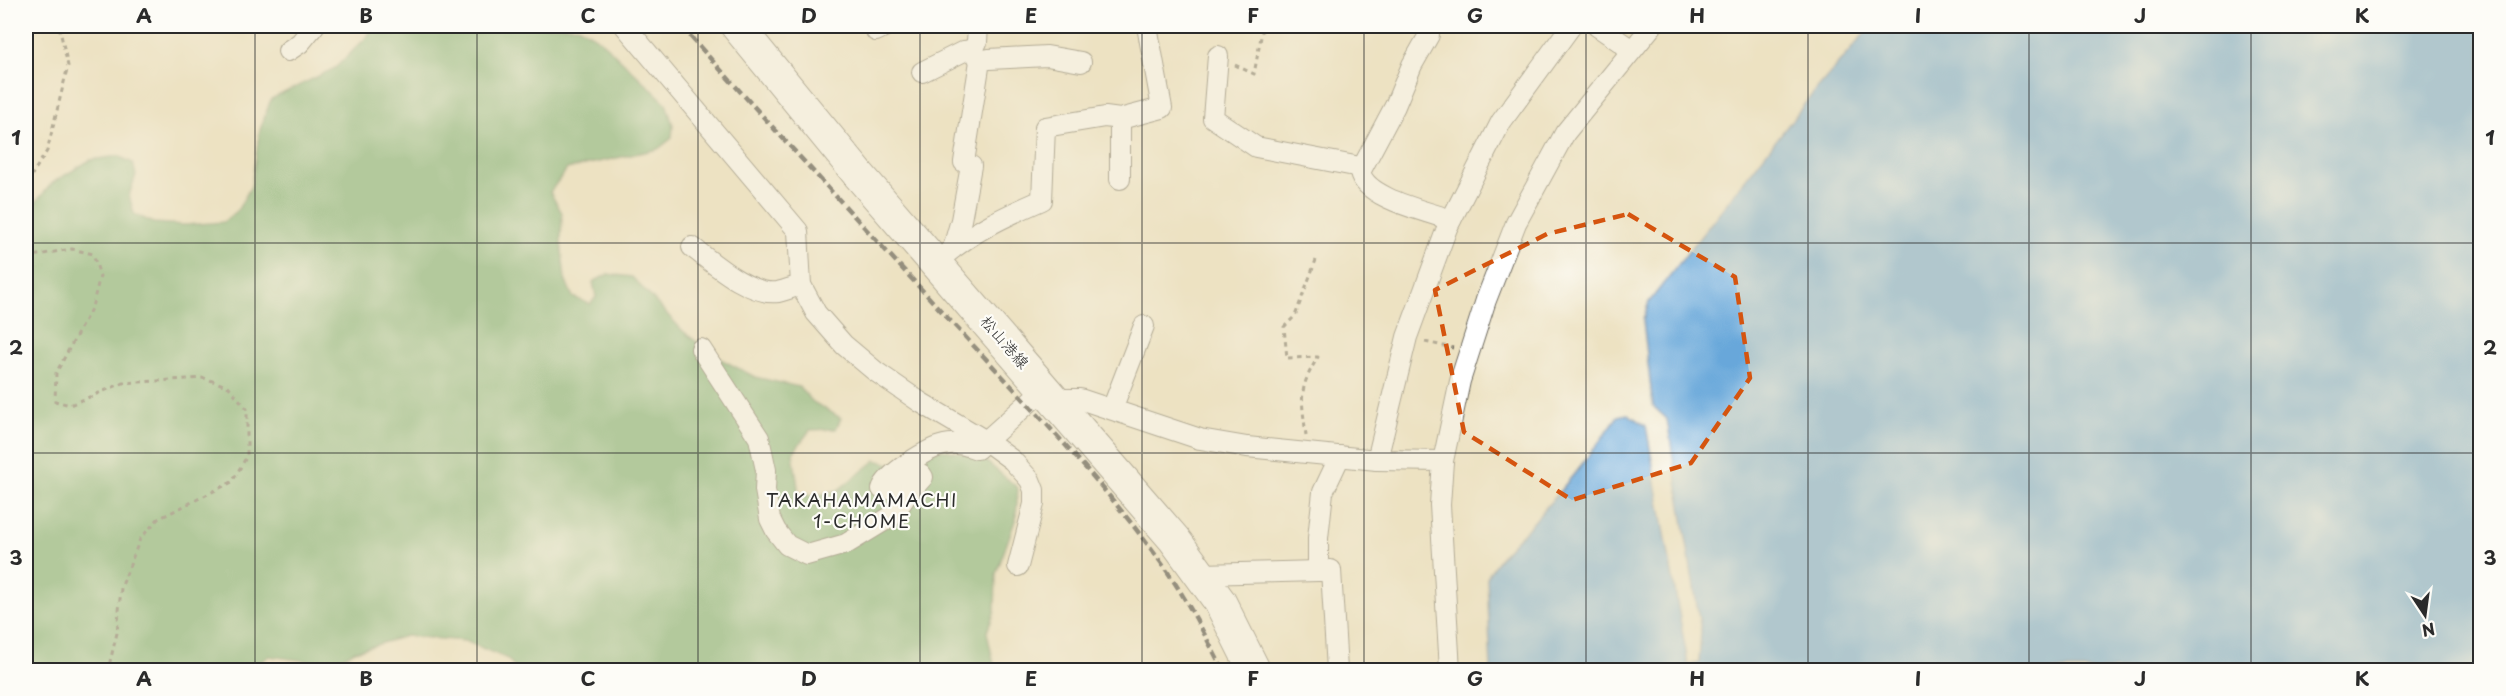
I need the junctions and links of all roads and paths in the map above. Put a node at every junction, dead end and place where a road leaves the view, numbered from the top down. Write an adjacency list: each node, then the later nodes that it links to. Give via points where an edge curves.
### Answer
1 (59, 26): 21 (path, via 68,66 47,151)
2 (314, 26): 13 (street)
3 (625, 26): 27 (street, via 798,231)
4 (737, 26): 24 (main road, 松山港線, via 859,175)
5 (978, 26): 14 (street)
6 (1147, 26): 18 (street, via 1162,108)
7 (1263, 26): 15 (path, via 1254,74)
8 (1432, 26): 19 (street, via 1395,106)
9 (1571, 26): 22 (street, via 1501,122)
10 (1597, 26): 12 (street)
11 (1652, 26): 12 (street)
12 (1632, 50): 31 (street, via 1565,133 1516,223)
13 (288, 51)
14 (976, 56): 16 (street, via 1047,56); 17 (street, via 964,51); 24 (street, via 964,162 970,166 962,220)
15 (1218, 56): 19 (street, via 1213,118 1256,147)
16 (1081, 62)
17 (922, 72)
18 (1120, 120): 20 (street); 24 (street, via 1105,117 1045,127 1041,200 998,219)
19 (1360, 167): 22 (street, via 1364,183 1378,195)
20 (1119, 179)
21 (26, 184)
22 (1451, 220): 29 (street)
23 (692, 247): 27 (street, via 727,274 758,290 777,292)
24 (945, 255): 32 (main road, 松山港線)
25 (26, 257): 42 (path, via 72,249 93,254 100,276 92,307 56,373 55,401 70,405 123,383 204,378 229,387 247,409 247,456 232,482 158,519 140,539 121,588 117,633)
26 (1316, 260): 35 (path, via 1295,316 1284,327 1287,358 1318,357 1301,393)
27 (801, 285): 34 (street, via 816,313 859,358 920,402)
28 (1144, 326): 33 (street)
29 (1407, 338): 31 (path); 37 (street)
30 (701, 349): 34 (street, via 759,438 770,519 776,531 787,545 807,555 846,544 892,516 923,477 921,474 882,489 901,469 934,448 960,443 977,449)
31 (1469, 352): 38 (street)
32 (1050, 393): 33 (street); 34 (street); 41 (main road, 松山港線)
33 (1112, 409): 35 (street, via 1200,439)
34 (986, 441): 39 (street, via 1012,460 1034,490)
35 (1308, 453): 36 (street)
36 (1340, 456): 37 (street); 40 (street, via 1323,492)
37 (1377, 460): 38 (street)
38 (1443, 461): 45 (street, via 1440,505)
39 (1018, 566)
40 (1318, 571): 41 (street); 44 (street, via 1331,570)
41 (1202, 574): 43 (main road, 松山港線)
42 (108, 670)
43 (1254, 670)
44 (1338, 670)
45 (1450, 670)

